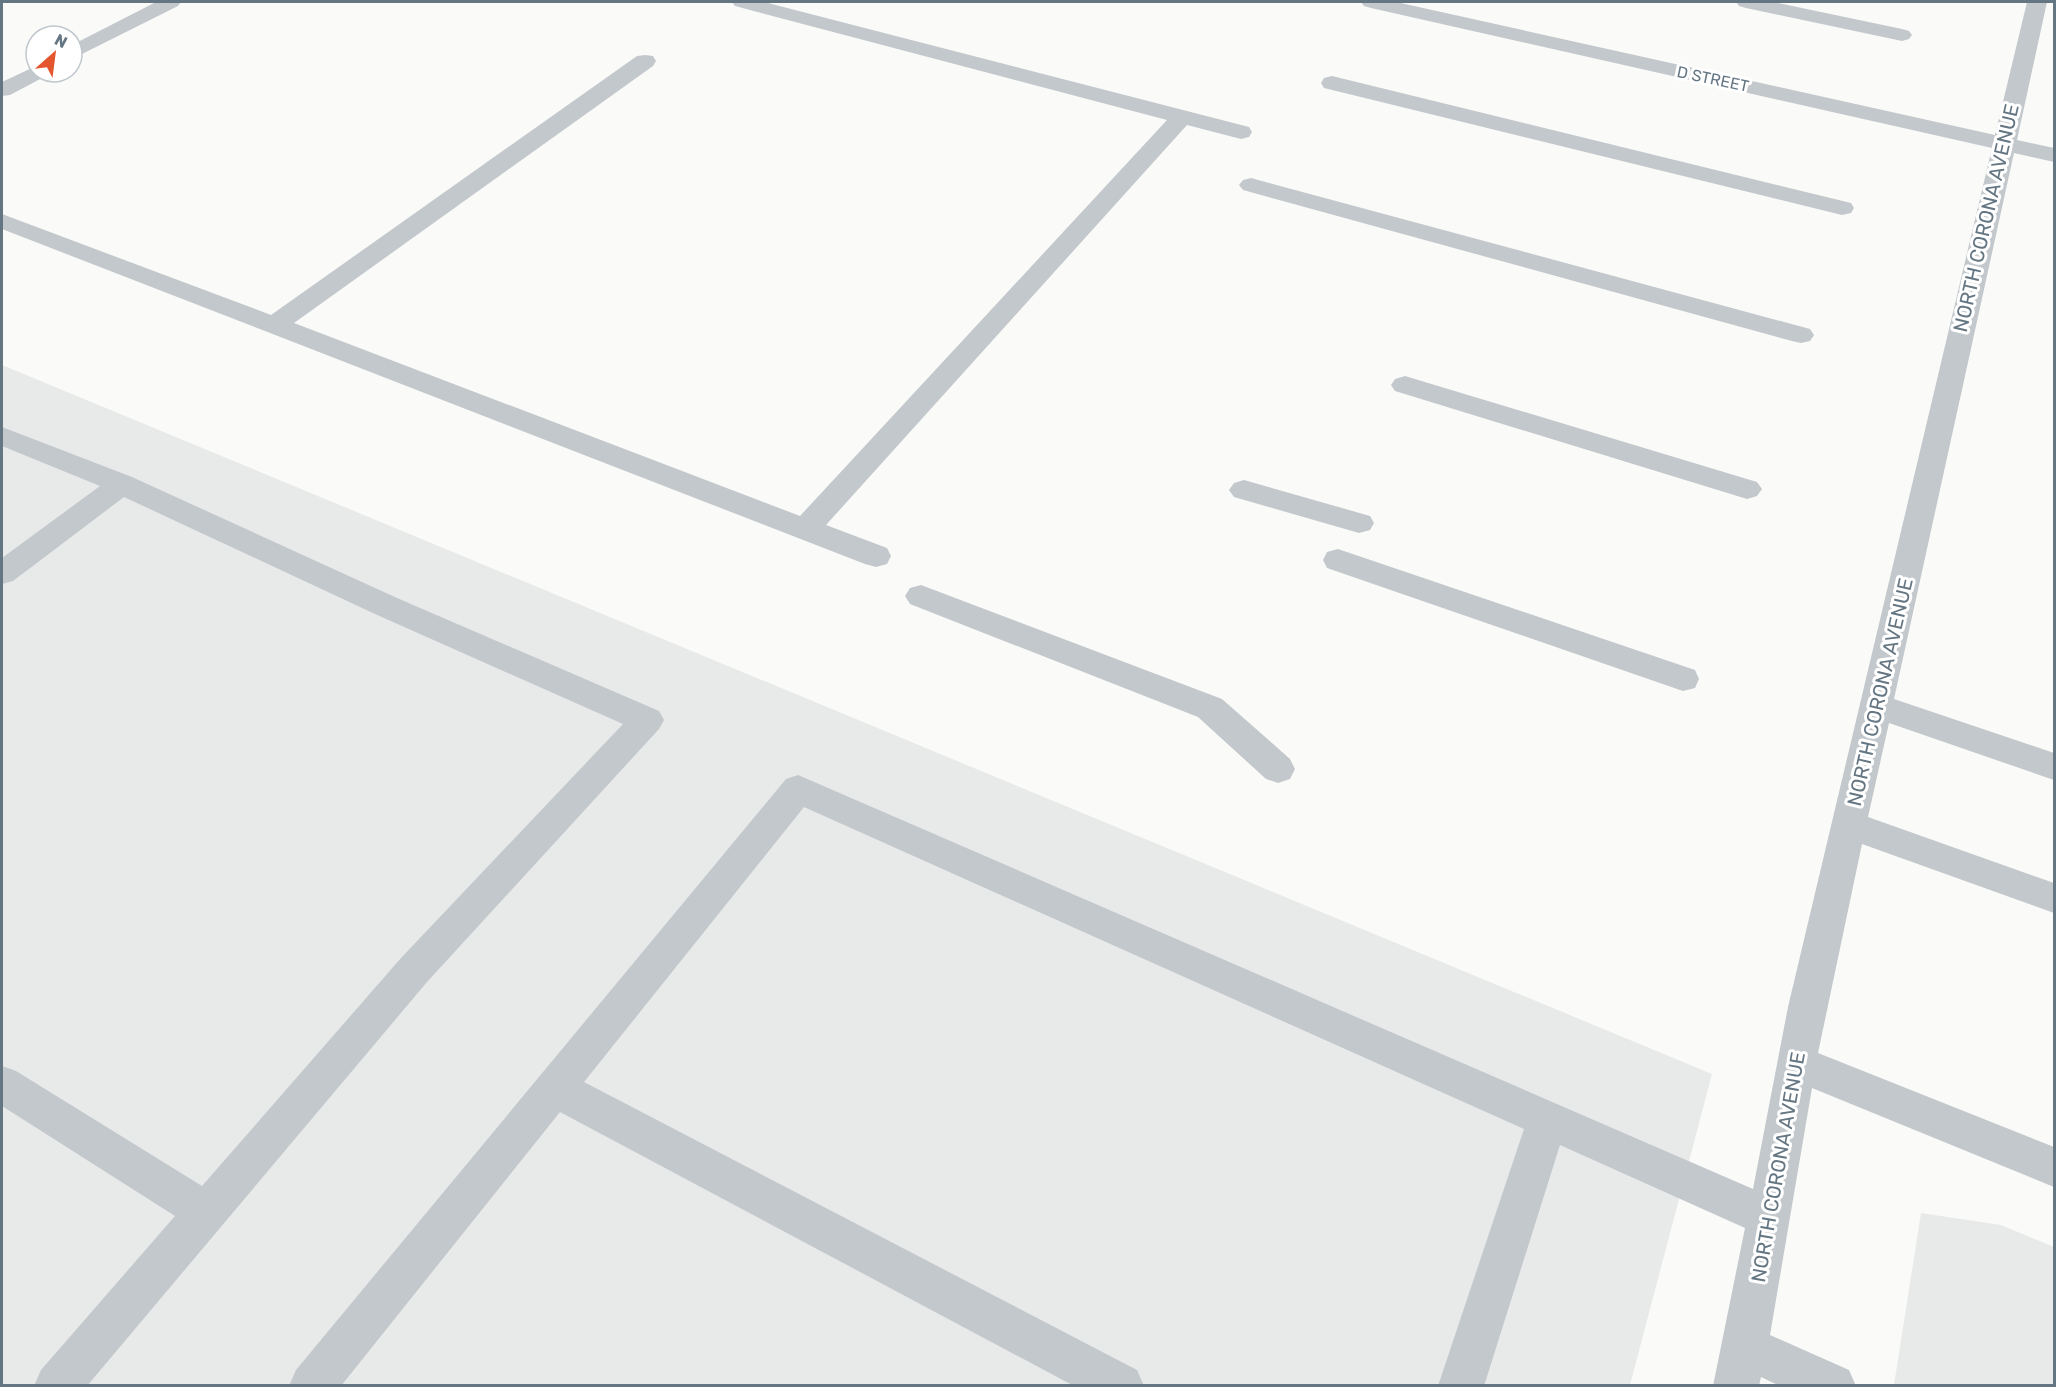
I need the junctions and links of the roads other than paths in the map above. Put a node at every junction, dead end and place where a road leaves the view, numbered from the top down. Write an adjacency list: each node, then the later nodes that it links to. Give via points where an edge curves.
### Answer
1 (171, 2): 7 (street)
2 (742, 2): 12 (street)
3 (1371, 2): 14 (street, D STREET)
4 (1746, 2): 6 (street)
5 (2037, 2): 14 (street, NORTH CORONA AVENUE)
6 (1902, 35)
7 (84, 47)
8 (645, 61): 19 (street)
9 (24, 78): 11 (street)
10 (1332, 82): 17 (street)
11 (2, 90)
12 (1182, 117): 13 (street); 29 (street)
13 (1241, 132)
14 (2003, 143): 15 (street, D STREET); 35 (street, NORTH CORONA AVENUE)
15 (2055, 155)
16 (1251, 185): 20 (street)
17 (1842, 208)
18 (2, 221): 19 (street)
19 (274, 326): 29 (street)
20 (1801, 336)
21 (1405, 385): 26 (street)
22 (2, 436): 23 (street)
23 (29, 447): 24 (street); 25 (street)
24 (2, 465)
25 (122, 483): 32 (street); 45 (street, via 386,606 646,720 414,970)
26 (1747, 489)
27 (1244, 490): 28 (street)
28 (1359, 524)
29 (805, 529): 30 (street)
30 (876, 556)
31 (1338, 560): 34 (street)
32 (2, 573)
33 (921, 596): 37 (street, via 1210,708)
34 (1683, 680)
35 (1876, 706): 36 (street); 38 (street, NORTH CORONA AVENUE)
36 (2055, 767)
37 (1278, 769)
38 (1850, 825): 39 (street); 40 (street, NORTH CORONA AVENUE)
39 (2055, 898)
40 (1798, 1063): 44 (street); 46 (street, NORTH CORONA AVENUE)
41 (2, 1084): 45 (street)
42 (555, 1088): 43 (street, via 798,789); 49 (street); 50 (street)
43 (1548, 1119): 46 (street); 51 (street)
44 (2055, 1167)
45 (206, 1212): 48 (street)
46 (1769, 1217): 47 (street, NORTH CORONA AVENUE)
47 (1741, 1366): 52 (street)
48 (57, 1386)
49 (312, 1386)
50 (1121, 1386)
51 (1461, 1386)
52 (1833, 1386)

